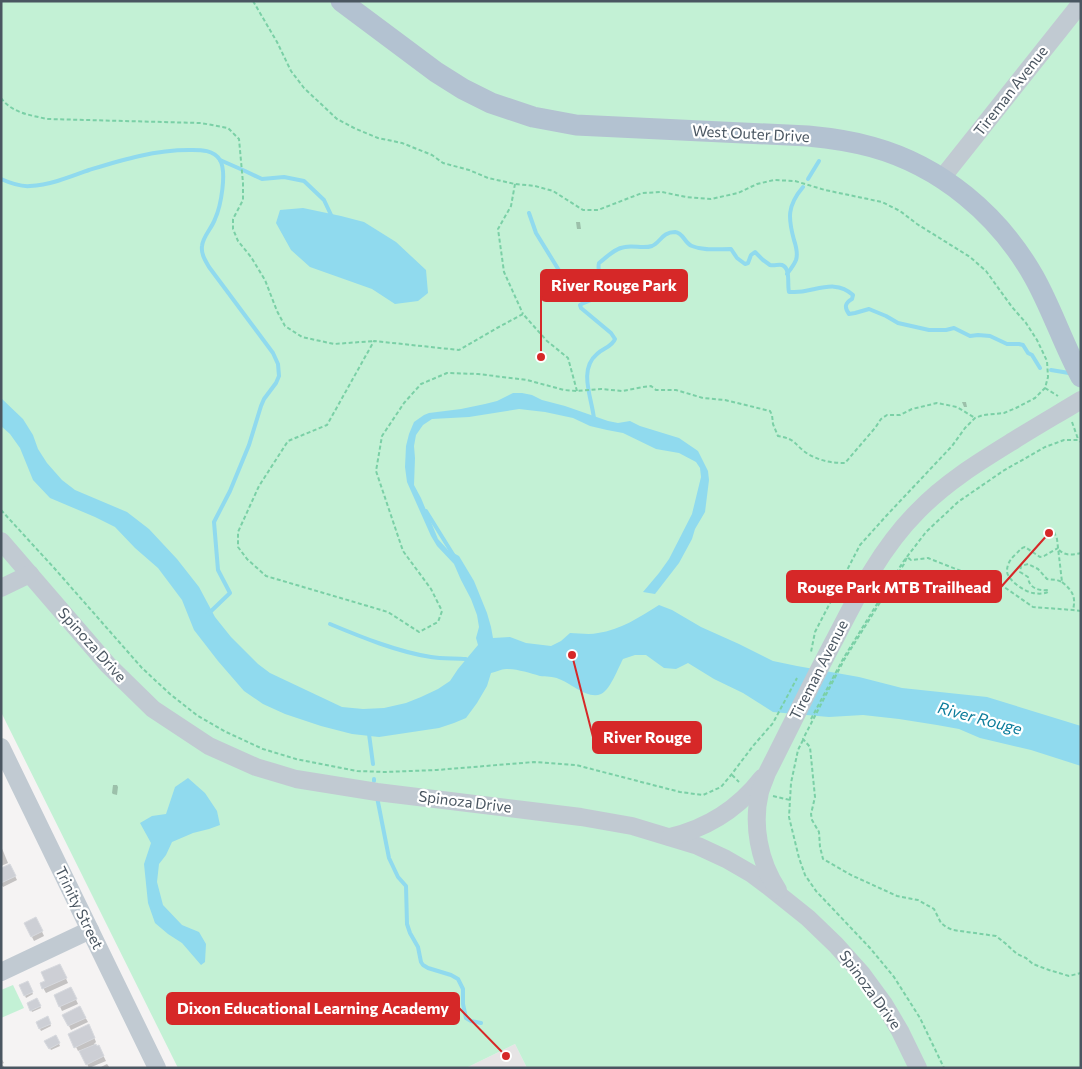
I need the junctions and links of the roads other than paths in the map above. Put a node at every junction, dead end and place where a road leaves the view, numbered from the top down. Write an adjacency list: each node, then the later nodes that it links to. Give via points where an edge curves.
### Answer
1 (341, 1): 3 (main road, West Outer Drive, via 463,89 524,114 576,125 839,139 895,155)
2 (1081, 3): 3 (street, Tireman Avenue)
3 (942, 178): 4 (main road, West Outer Drive, via 984,211 1020,254 1043,293)
4 (1081, 377)
5 (1081, 400): 10 (street, Tireman Avenue, via 944,486 891,542 871,571 802,727)
6 (1, 541): 7 (street, Spinoza Drive)
7 (30, 574): 8 (street); 11 (street, Spinoza Drive, via 108,665 153,709 209,746 256,767 296,779 581,817)
8 (1, 588)
9 (1, 747): 13 (street, Trinity Street)
10 (767, 773): 11 (street, via 747,797 722,816); 12 (street, via 760,792 758,836 766,869)
11 (670, 837): 12 (street, Spinoza Drive, via 726,859)
12 (784, 899): 16 (street, Spinoza Drive, via 829,938 862,974 884,1004)
13 (90, 930): 14 (street); 15 (street, Trinity Street)
14 (1, 972)
15 (157, 1068)
16 (918, 1068)

